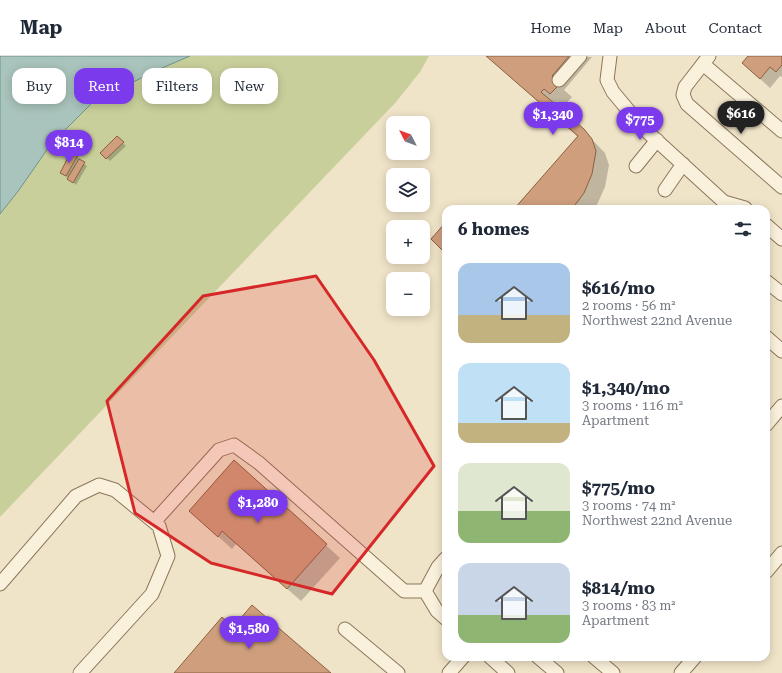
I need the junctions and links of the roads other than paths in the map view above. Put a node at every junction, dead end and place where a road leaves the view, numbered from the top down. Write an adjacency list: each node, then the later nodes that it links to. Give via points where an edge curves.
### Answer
1 (580, 56): 4 (street)
2 (610, 56): 6 (street, via 607,80 613,92)
3 (706, 60): 5 (street); 9 (street, via 685,87 683,96 687,104)
4 (559, 80)
5 (782, 132)
6 (657, 140): 7 (street); 8 (street)
7 (683, 164): 10 (street); 11 (street, via 724,202)
8 (636, 166)
9 (782, 187)
10 (665, 190)
11 (733, 205)
12 (770, 228): 13 (street)
13 (782, 239)
14 (770, 284): 15 (street)
15 (782, 294)
16 (770, 340): 17 (street)
17 (782, 351)
18 (782, 406): 19 (street)
19 (770, 420)
20 (154, 522): 24 (street, via 115,490 99,485 76,496); 25 (street, via 219,450 234,445 259,463 404,591); 33 (street, via 159,526 168,556 152,594)
21 (782, 553): 23 (street)
22 (442, 562): 25 (street)
23 (770, 567)
24 (0, 584)
25 (425, 591): 26 (street)
26 (442, 615)
27 (345, 629): 34 (street)
28 (460, 661): 35 (street)
29 (494, 661): 36 (street)
30 (543, 661): 37 (street)
31 (599, 661): 38 (street)
32 (692, 661): 39 (street)
33 (80, 673)
34 (398, 673)
35 (449, 673)
36 (508, 673)
37 (557, 673)
38 (613, 673)
39 (681, 673)

